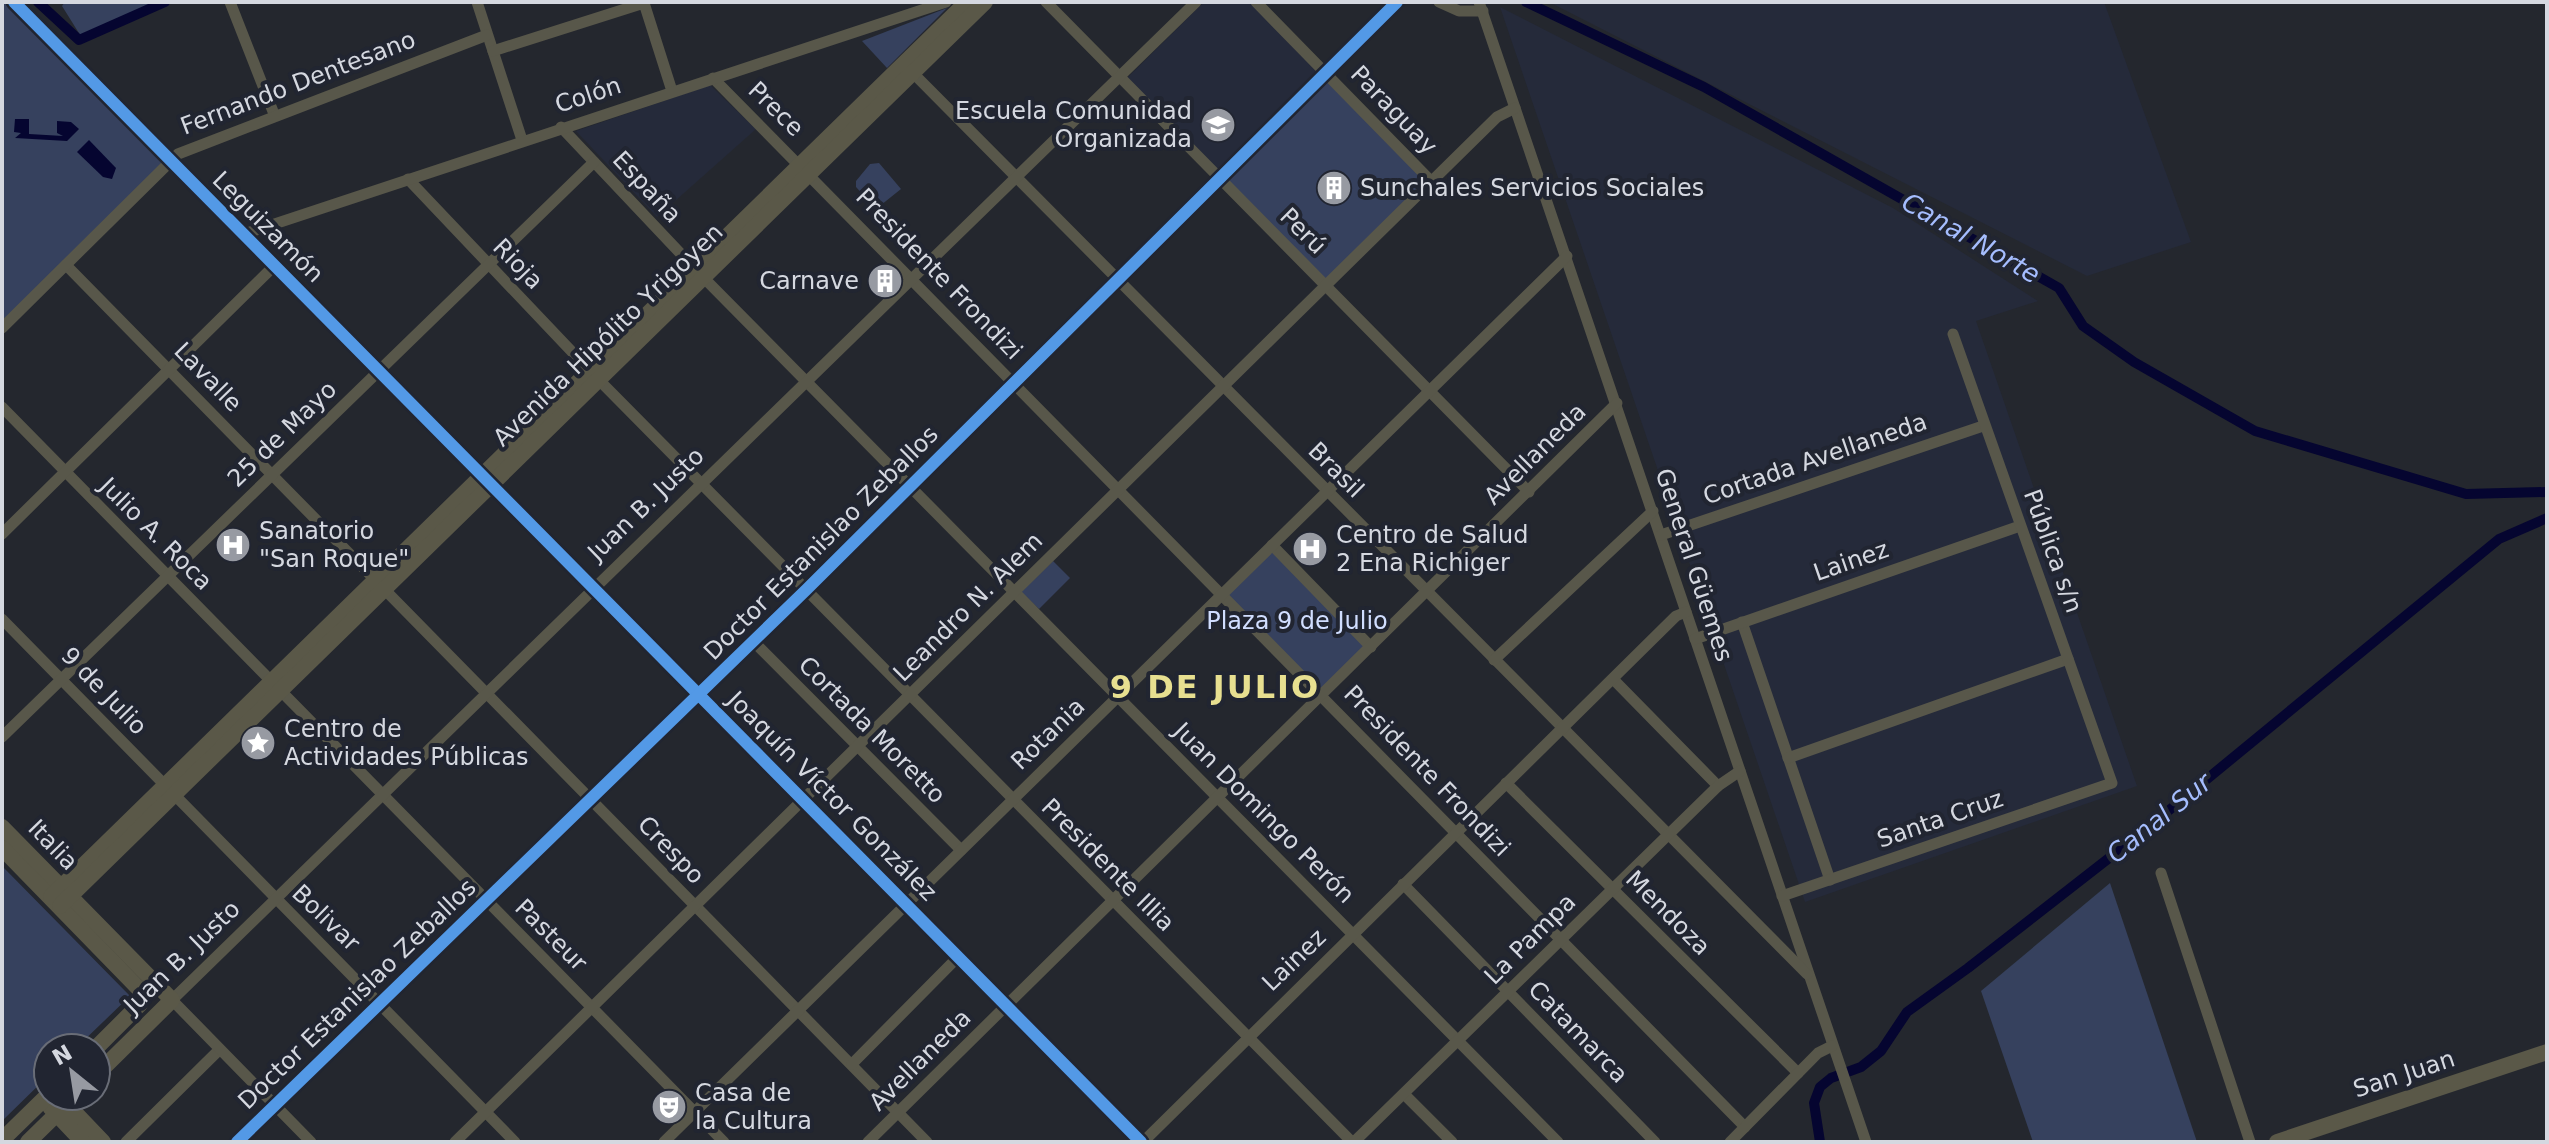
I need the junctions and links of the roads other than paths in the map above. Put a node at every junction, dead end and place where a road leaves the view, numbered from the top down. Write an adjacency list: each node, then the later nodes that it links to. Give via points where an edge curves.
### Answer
1 (14, 2): 26 (street, Leguizamón)
2 (230, 2): 23 (street)
3 (477, 2): 15 (street)
4 (946, 2): 13 (street, Colón)
5 (967, 2): 17 (street, Avenida Hipólito Yrigoyen)
6 (985, 2): 17 (street, Avenida Hipólito Yrigoyen)
7 (1046, 2): 19 (street, Perú)
8 (1196, 2): 19 (street, Juan B. Justo)
9 (1256, 2): 18 (street, Paraguay)
10 (1397, 2): 18 (street, Doctor Estanislao Zeballos)
11 (1439, 2): 14 (street, via 1459,11)
12 (644, 3): 16 (street); 21 (street)
13 (921, 6): 20 (street, Colón)
14 (1481, 6): 22 (street, General Güemes)
15 (487, 35): 16 (street); 23 (street, Fernando Dentesano)
16 (493, 51): 25 (street)
17 (907, 68): 28 (street, Avenida Hipólito Yrigoyen); 29 (street, Brasil)
18 (1327, 71): 30 (street, Doctor Estanislao Zeballos); 32 (street, Paraguay)
19 (1119, 75): 29 (street, Juan B. Justo); 30 (street, Perú)
20 (713, 78): 21 (street, Colón); 28 (street, Prece)
21 (672, 91): 24 (street, Colón)
22 (1515, 108): 32 (street, Leandro N. Alem, via 1497,117); 34 (street, General Güemes)
23 (274, 114): 26 (street, Fernando Dentesano)
24 (561, 127): 25 (street, Colón); 27 (street, España)
25 (522, 140): 31 (street, Colón)
26 (170, 159): 33 (street, Leguizamón); 35 (street, Fernando Dentesano)
27 (594, 162): 37 (street, 25 de Mayo); 38 (street, España)
28 (804, 168): 38 (street, Avenida Hipólito Yrigoyen); 39 (street, Presidente Frondizi)
29 (1015, 177): 39 (street, Juan B. Justo); 40 (street, Brasil)
30 (1220, 178): 40 (street, Doctor Estanislao Zeballos); 41 (street, Perú)
31 (408, 179): 33 (street, Colón); 37 (street, Rioja)
32 (1432, 182): 41 (street, Leandro N. Alem)
33 (244, 234): 36 (street, Leguizamón)
34 (1567, 256): 50 (street, Rotania); 51 (street, General Güemes)
35 (66, 265): 42 (street, Fernando Dentesano); 44 (street, Lavalle)
36 (275, 265): 44 (street); 45 (street, Leguizamón)
37 (488, 265): 45 (street, 25 de Mayo); 46 (street, Rioja)
38 (698, 272): 46 (street, Avenida Hipólito Yrigoyen); 47 (street, Juan Domingo Perón)
39 (913, 279): 47 (street, Juan B. Justo); 48 (street, Presidente Frondizi)
40 (1117, 280): 48 (street, Doctor Estanislao Zeballos); 49 (street, Brasil)
41 (1326, 286): 49 (street, Leandro N. Alem); 50 (street, Perú)
42 (2, 328)
43 (1953, 334): 53 (street, Pública s/n)
44 (169, 367): 54 (street); 55 (street, Lavalle)
45 (380, 369): 55 (street, 25 de Mayo); 56 (street, Leguizamón)
46 (593, 375): 56 (street, Avenida Hipólito Yrigoyen); 57 (street, Presidente Illia)
47 (806, 381): 57 (street, Juan B. Justo); 58 (street, Juan Domingo Perón)
48 (1014, 382): 58 (street, Doctor Estanislao Zeballos); 59 (street, Presidente Frondizi)
49 (1223, 387): 59 (street, Leandro N. Alem); 60 (street, Brasil)
50 (1429, 390): 60 (street, Rotania); 61 (street, Perú)
51 (1617, 403): 61 (street, Avellaneda); 62 (street, General Güemes)
52 (2, 407): 54 (street, Julio A. Roca)
53 (1983, 426): 63 (street, Pública s/n); 65 (street, Cortada Avellaneda)
54 (64, 472): 64 (street); 67 (street, Julio A. Roca)
55 (272, 475): 67 (street, 25 de Mayo); 68 (street, Lavalle)
56 (487, 478): 68 (street, Avenida Hipólito Yrigoyen); 69 (street, Joaquín Víctor González)
57 (702, 484): 69 (street, Juan B. Justo); 70 (street, Presidente Illia)
58 (910, 487): 70 (street, Doctor Estanislao Zeballos); 71 (street, Juan Domingo Perón)
59 (1119, 489): 71 (street, Leandro N. Alem); 73 (street, Presidente Frondizi)
60 (1327, 492): 66 (street, Rotania); 72 (street, Brasil)
61 (1529, 492): 72 (street, Avellaneda)
62 (1653, 511): 65 (street, General Güemes); 81 (street)
63 (2020, 526): 76 (street, Lainez); 80 (street, Pública s/n)
64 (2, 534)
65 (1661, 535): 74 (street, General Güemes)
66 (1272, 545): 73 (street, Rotania); 79 (street)
67 (167, 576): 82 (street, 25 de Mayo); 84 (street, Julio A. Roca)
68 (379, 584): 84 (street, Avenida Hipólito Yrigoyen); 85 (street, Crespo)
69 (595, 587): 85 (street, Juan B. Justo); 86 (street, Joaquín Víctor González)
70 (806, 590): 78 (street, Doctor Estanislao Zeballos); 87 (street, Presidente Illia)
71 (1014, 592): 87 (street, Leandro N. Alem); 89 (street, Juan Domingo Perón)
72 (1427, 592): 79 (street, Avellaneda); 81 (street, Brasil)
73 (1222, 594): 88 (street, Presidente Frondizi); 89 (street, Rotania)
74 (1686, 612): 77 (street, General Güemes); 83 (street, Lainez)
75 (2, 619): 82 (street, 9 de Julio)
76 (1742, 622): 77 (street, Lainez); 93 (street)
77 (1695, 639): 94 (street, General Güemes)
78 (753, 641): 86 (street, Doctor Estanislao Zeballos); 92 (street, Cortada Moretto)
79 (1371, 647): 88 (street, Avellaneda)
80 (2068, 659): 93 (street); 96 (street, Pública s/n)
81 (1494, 660): 90 (street, Brasil)
82 (62, 678): 91 (street, 25 de Mayo); 98 (street, 9 de Julio)
83 (1613, 679): 90 (street, Lainez); 97 (street)
84 (276, 686): 98 (street, Avenida Hipólito Yrigoyen); 99 (street, Pasteur)
85 (488, 693): 99 (street, Juan B. Justo); 101 (street, Crespo)
86 (700, 694): 101 (street, Doctor Estanislao Zeballos); 102 (street, Joaquín Víctor González)
87 (910, 695): 92 (street, Leandro N. Alem); 103 (street, Presidente Illia)
88 (1322, 696): 100 (street, Avellaneda); 105 (street, Presidente Frondizi)
89 (1117, 697): 100 (street, Juan Domingo Perón); 103 (street, Rotania)
90 (1562, 728): 95 (street, Lainez); 106 (street, Brasil)
91 (2, 737)
92 (857, 746): 102 (street, Leandro N. Alem); 108 (street, Cortada Moretto)
93 (1788, 758): 110 (street)
94 (1740, 771): 97 (street, La Pampa); 113 (street, General Güemes)
95 (1506, 783): 105 (street, Lainez); 112 (street, Mendoza)
96 (2112, 783): 110 (street, Santa Cruz)
97 (1718, 786): 106 (street, La Pampa)
98 (169, 789): 114 (street, Avenida Hipólito Yrigoyen); 115 (street, Bolivar)
99 (383, 795): 115 (street, Juan B. Justo); 116 (street, Pasteur)
100 (1217, 798): 117 (street, Avellaneda); 120 (street, Juan Domingo Perón)
101 (590, 799): 116 (street, Doctor Estanislao Zeballos); 119 (street, Crespo)
102 (803, 799): 118 (street, Joaquín Víctor González); 119 (street, Leandro N. Alem)
103 (1013, 799): 108 (street, Rotania); 117 (street, Presidente Illia)
104 (2, 827): 114 (street, Italia)
105 (1456, 832): 111 (street, Lainez); 121 (street, Presidente Frondizi)
106 (1667, 835): 112 (street, La Pampa); 123 (street, Brasil)
107 (2, 848): 114 (street, Italia)
108 (961, 850): 118 (street, Rotania)
109 (2161, 873): 169 (street)
110 (1830, 880): 113 (street, Santa Cruz)
111 (1403, 884): 120 (street, Lainez); 124 (street, Catamarca)
112 (1612, 888): 121 (street, La Pampa); 138 (street, Mendoza)
113 (1782, 896): 123 (street, General Güemes)
114 (60, 897): 125 (street); 130 (street, Juan B. Justo, via 143,993 140,1004)
115 (275, 899): 125 (street, Juan B. Justo); 126 (street, Bolivar)
116 (485, 899): 126 (street, Doctor Estanislao Zeballos); 128 (street, Pasteur)
117 (1113, 901): 127 (street, Avellaneda); 131 (street, Presidente Illia)
118 (908, 905): 122 (street, Joaquín Víctor González); 129 (street, Rotania)
119 (695, 906): 128 (street, Leandro N. Alem); 129 (street, Crespo)
120 (1352, 934): 131 (street, Lainez); 132 (street, Juan Domingo Perón)
121 (1561, 939): 124 (street, La Pampa); 148 (street, Presidente Frondizi)
122 (959, 956): 127 (street, Joaquín Víctor González); 137 (street)
123 (1807, 974): 133 (street, General Güemes)
124 (1508, 992): 132 (street, La Pampa); 166 (street, Catamarca)
125 (172, 1000): 134 (street); 136 (street, Juan B. Justo)
126 (380, 1002): 140 (street, Doctor Estanislao Zeballos); 145 (street, Bolivar)
127 (1007, 1005): 147 (street, Avellaneda); 162 (street, Joaquín Víctor González)
128 (592, 1007): 145 (street, Leandro N. Alem); 146 (street, Pasteur)
129 (799, 1009): 137 (street, Crespo); 146 (street, Rotania)
130 (112, 1032)
131 (1247, 1037): 162 (street, Lainez); 163 (street, Presidente Illia)
132 (1458, 1041): 139 (street, La Pampa); 165 (street, Juan Domingo Perón)
133 (1832, 1046): 138 (street); 168 (street, General Güemes)
134 (219, 1050): 140 (street); 153 (street)
135 (2547, 1052): 170 (street, San Juan)
136 (112, 1059)
137 (852, 1064): 147 (street, Crespo)
138 (1798, 1073): 148 (street)
139 (1404, 1094): 163 (street, La Pampa); 164 (street)
140 (275, 1105): 154 (street, Doctor Estanislao Zeballos); 155 (street)
141 (42, 1112): 149 (street)
142 (50, 1112): 150 (street)
143 (65, 1112): 151 (street)
144 (70, 1112): 152 (street)
145 (485, 1112): 156 (street, Leandro N. Alem); 157 (street, Bolivar)
146 (695, 1112): 158 (street, Rotania); 159 (street, Pasteur)
147 (898, 1112): 160 (street, Avellaneda); 161 (street, Crespo)
148 (1745, 1127): 167 (street)
149 (2, 1140)
150 (28, 1142)
151 (83, 1142)
152 (103, 1142)
153 (126, 1142)
154 (237, 1142)
155 (311, 1142)
156 (455, 1142)
157 (515, 1142)
158 (664, 1142)
159 (724, 1142)
160 (868, 1142)
161 (927, 1142)
162 (1142, 1142)
163 (1353, 1142)
164 (1452, 1142)
165 (1558, 1142)
166 (1655, 1142)
167 (1730, 1142)
168 (1866, 1142)
169 (2250, 1142)
170 (2277, 1142)

